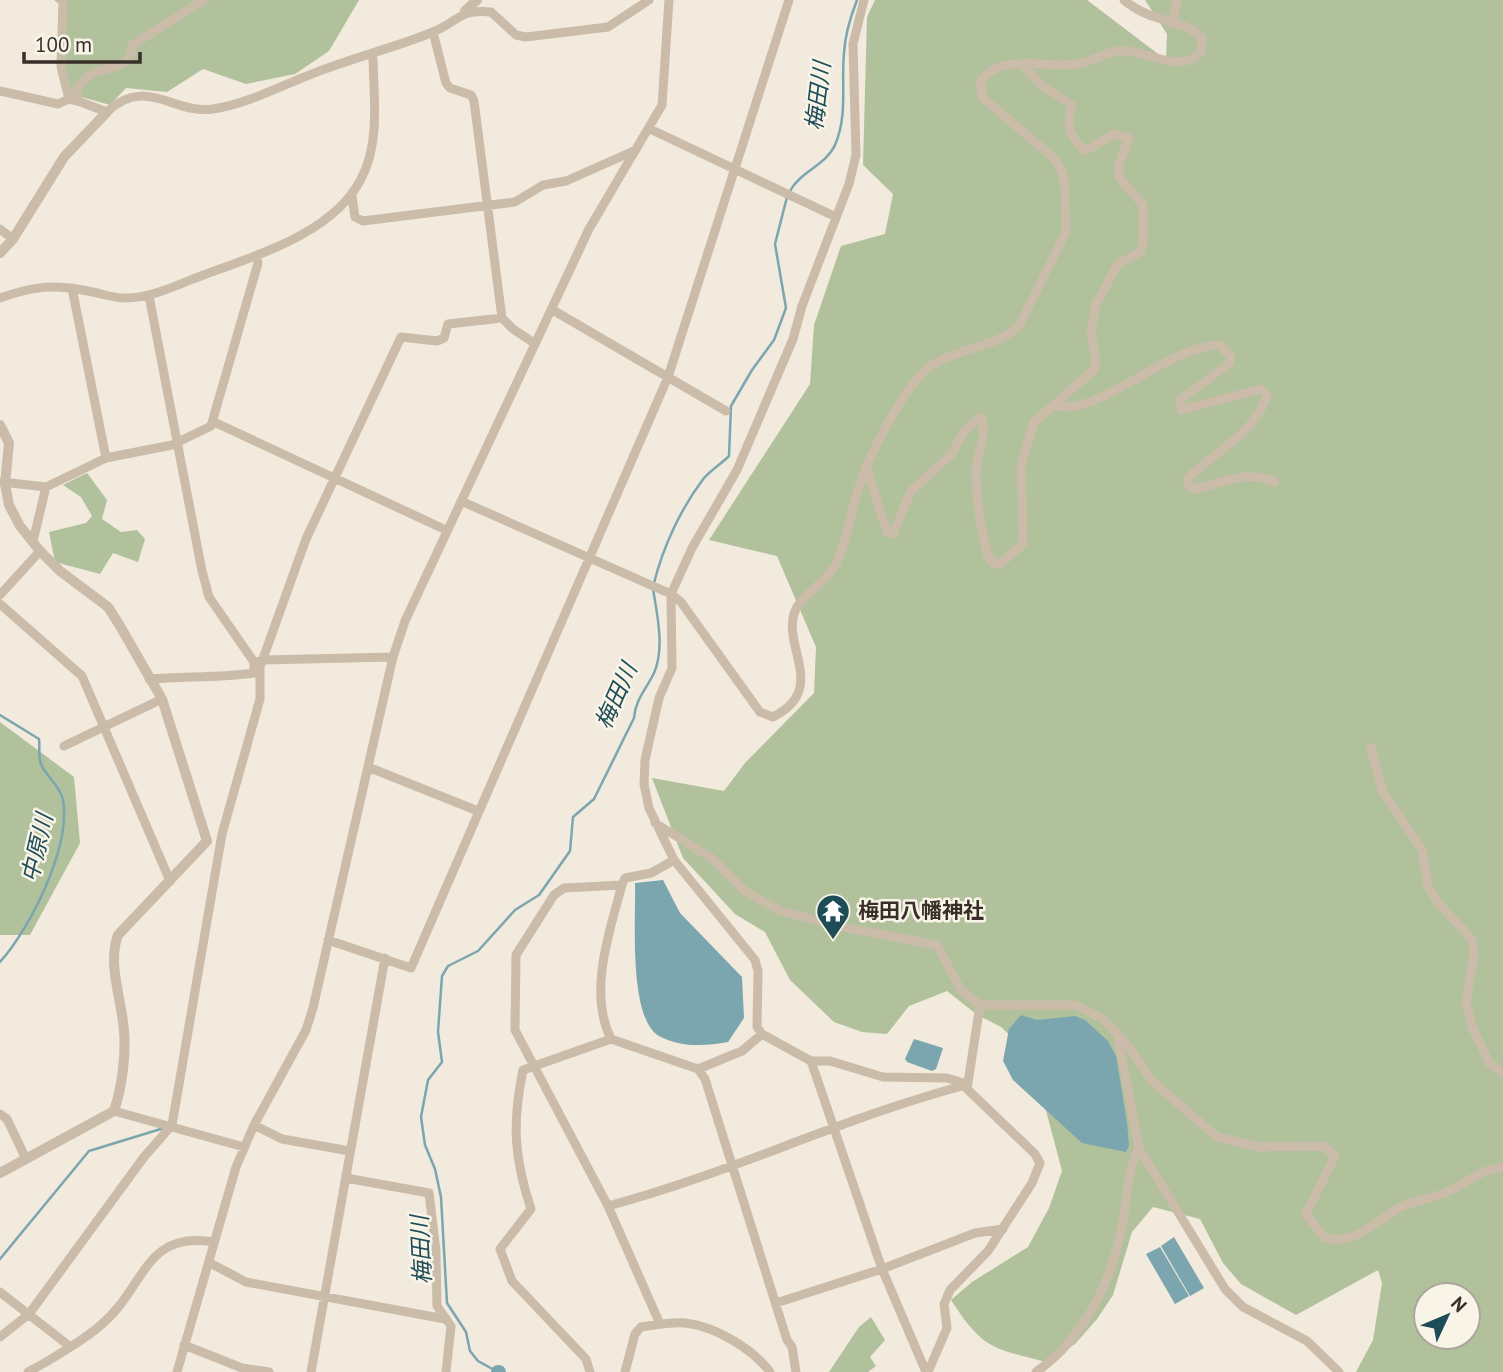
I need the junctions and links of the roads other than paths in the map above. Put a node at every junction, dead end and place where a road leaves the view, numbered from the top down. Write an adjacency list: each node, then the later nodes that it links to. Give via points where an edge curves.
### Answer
1 (63, 0): 16 (street, via 61,66)
2 (204, 0): 16 (street, via 132,45 125,63 90,72)
3 (477, 0): 10 (street)
4 (649, 0): 10 (street, via 608,27 526,37 516,35 491,12)
5 (669, 0): 18 (street, via 662,104)
6 (789, 0): 20 (street)
7 (864, 0): 23 (street, via 853,44 856,155)
8 (1124, 0): 11 (street, via 1138,12)
9 (1177, 0): 11 (street)
10 (465, 11): 12 (street)
11 (1172, 24): 14 (street, via 1191,27 1202,38 1204,45 1195,59 1169,61 1120,50 1075,64)
12 (433, 32): 13 (street); 22 (street, via 446,83 474,101)
13 (370, 54): 17 (street, via 236,104 208,110 136,96); 21 (street, via 371,153)
14 (1022, 64): 35 (street, via 1041,85 1072,106 1070,136 1085,151 1114,134 1129,138 1119,177 1144,209 1140,252 1118,264 1096,304 1094,370); 41 (street, via 993,68 980,83 980,90 1000,116 1060,164 1066,232 1019,326 1006,337 928,368 905,394)
15 (0, 91): 16 (street, via 58,103)
16 (74, 100): 17 (street)
17 (107, 112): 25 (street, via 64,158)
18 (650, 129): 19 (street); 20 (street)
19 (636, 150): 22 (street, via 566,181 542,185 522,200); 31 (street, via 589,229)
20 (736, 170): 23 (street); 34 (street)
21 (352, 195): 22 (street, via 355,217 363,221); 27 (street, via 293,239)
22 (489, 205): 32 (street)
23 (836, 217): 50 (street, via 793,339 737,470)
24 (0, 229): 25 (street)
25 (13, 239): 26 (street)
26 (0, 253)
27 (257, 257): 29 (street); 37 (street)
28 (72, 288): 29 (street, via 124,298); 30 (street, via 35,286); 40 (street)
29 (149, 296): 39 (street)
30 (0, 298)
31 (551, 309): 33 (street); 34 (street)
32 (502, 318): 33 (street); 42 (street, via 449,324 437,341 401,337)
33 (534, 343): 46 (street)
34 (668, 377): 36 (street); 49 (street)
35 (1054, 405): 41 (street, via 1034,422 1021,465 1023,544 1000,564 993,564 988,557 976,495 984,429 981,417 965,430 951,455 911,491 893,534 887,533); 43 (street, via 1098,398 1193,348 1220,345 1231,357 1230,363 1180,400 1181,410 1261,389 1267,396 1253,423 1197,468 1188,485 1195,489 1253,475)
36 (726, 411)
37 (214, 422): 39 (street); 42 (street)
38 (0, 425): 44 (street, via 9,443)
39 (178, 441): 40 (street); 54 (street, via 209,597)
40 (106, 458): 45 (street)
41 (867, 469): 50 (street, via 834,568 795,614 802,679 777,715 760,712)
42 (334, 479): 47 (street); 54 (street)
43 (1275, 482)
44 (3, 483): 45 (street); 48 (street, via 20,526)
45 (46, 487): 48 (street)
46 (461, 500): 47 (street); 49 (street)
47 (446, 530): 53 (street)
48 (36, 546): 51 (street); 55 (street, via 60,571 108,607)
49 (588, 558): 50 (street); 61 (street)
50 (671, 594): 62 (street, via 672,668 659,698 645,760 644,784)
51 (0, 595)
52 (0, 604): 57 (street, via 82,676)
53 (393, 657): 54 (street); 60 (street)
54 (258, 661): 55 (street, via 254,673 213,679); 63 (street, via 260,699)
55 (149, 679): 56 (street)
56 (162, 699): 57 (street); 64 (street)
57 (105, 727): 58 (street); 66 (street)
58 (64, 746)
59 (1371, 748): 77 (street, via 1383,792 1422,850 1428,886 1472,939 1466,1002 1490,1064)
60 (368, 767): 61 (street); 68 (street)
61 (478, 811): 69 (street, via 411,968)
62 (654, 822): 65 (street); 70 (street, via 713,859 746,892 780,911 937,945 961,990)
63 (222, 834): 64 (street); 81 (street)
64 (206, 835): 66 (street, via 206,845)
65 (674, 860): 67 (street, via 651,873 625,878); 71 (street, via 755,960 757,1027)
66 (170, 881): 79 (street, via 118,935 112,951 124,1034)
67 (622, 885): 73 (street, via 603,955 603,1024); 75 (street, via 573,887 554,895 516,955 515,1030)
68 (328, 940): 69 (street); 82 (street, via 306,1030)
69 (385, 958): 86 (street)
70 (980, 1005): 72 (street, via 1075,1005 1103,1019); 78 (street)
71 (762, 1034): 74 (street); 76 (street, via 742,1051)
72 (1118, 1035): 85 (street); 89 (street, via 1151,1080 1217,1137 1259,1147 1324,1146 1335,1156 1306,1214 1331,1240 1365,1231 1399,1208)
73 (611, 1040): 75 (street); 76 (street)
74 (811, 1061): 78 (street, via 830,1061 883,1077 947,1078); 83 (street)
75 (534, 1065): 92 (street); 111 (street, via 523,1070 516,1130 518,1171 531,1209 500,1249 512,1281 586,1359)
76 (698, 1069): 88 (street)
77 (1503, 1072)
78 (967, 1084): 83 (street, via 913,1098); 93 (street, via 1040,1163)
79 (114, 1111): 81 (street); 87 (street)
80 (0, 1114): 87 (street, via 10,1124)
81 (173, 1125): 84 (street); 100 (street, via 144,1157)
82 (254, 1125): 84 (street); 86 (street, via 282,1139)
83 (832, 1130): 88 (street); 96 (street)
84 (244, 1147): 94 (street)
85 (1139, 1147): 116 (street, via 1131,1162 1121,1234 1086,1322 1074,1339); 117 (street, via 1224,1289 1243,1307 1307,1340)
86 (351, 1151): 91 (street)
87 (26, 1159): 90 (street)
88 (730, 1164): 92 (street); 99 (street)
89 (1503, 1167)
90 (0, 1173)
91 (346, 1178): 98 (street); 101 (street, via 429,1193 437,1306)
92 (608, 1206): 102 (street)
93 (1003, 1228): 96 (street, via 935,1246); 115 (street, via 988,1251 950,1290 944,1304 947,1328)
94 (214, 1242): 95 (street); 104 (street, via 192,1238 170,1244 100,1326)
95 (210, 1263): 98 (street, via 246,1282); 105 (street)
96 (883, 1269): 99 (street); 115 (street)
97 (0, 1292): 100 (street)
98 (324, 1296): 101 (street); 109 (street)
99 (776, 1303): 114 (street)
100 (29, 1314): 103 (street); 104 (street)
101 (445, 1319): 110 (street, via 452,1334)
102 (660, 1324): 112 (street, via 641,1327 635,1334); 113 (street, via 686,1323 709,1330 751,1352)
103 (0, 1337)
104 (68, 1345): 106 (street)
105 (184, 1345): 107 (street); 108 (street, via 242,1368)
106 (28, 1372)
107 (177, 1372)
108 (269, 1372)
109 (311, 1372)
110 (446, 1372)
111 (590, 1372)
112 (625, 1372)
113 (770, 1372)
114 (796, 1372)
115 (927, 1372)
116 (1036, 1372)
117 (1339, 1372)

